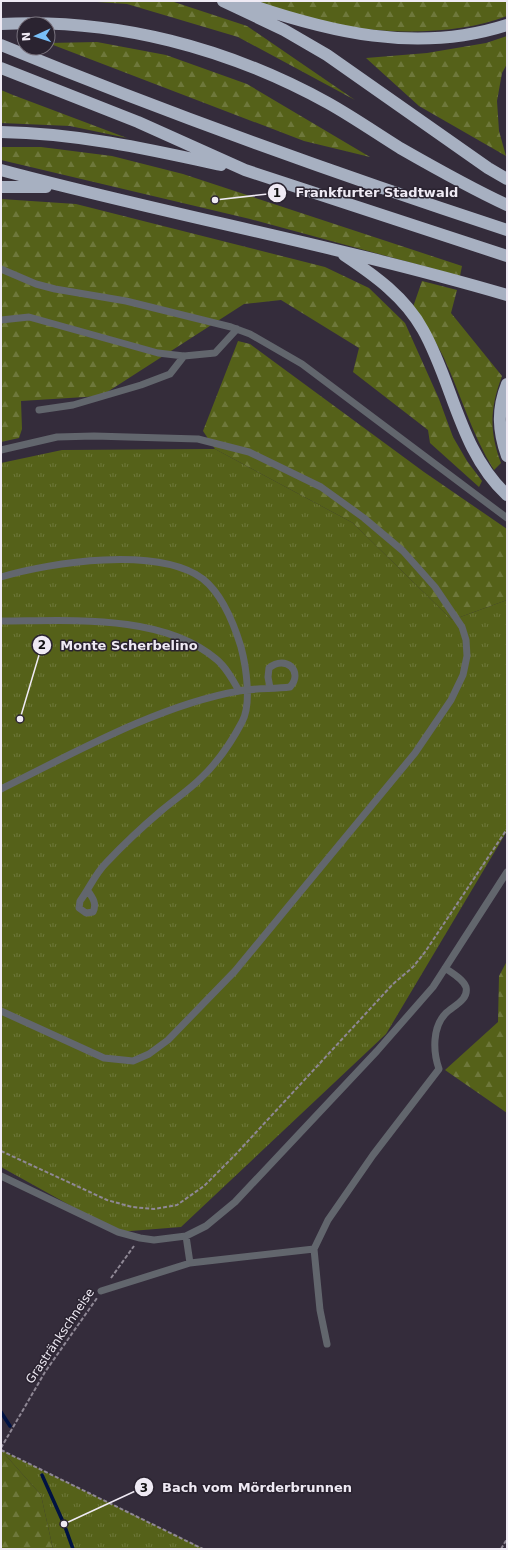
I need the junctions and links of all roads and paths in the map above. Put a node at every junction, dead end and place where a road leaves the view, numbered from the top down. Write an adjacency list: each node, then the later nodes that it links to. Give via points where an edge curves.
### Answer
1 (223, 1): 10 (highway, via 284,30 327,55)
2 (239, 1): 4 (highway, via 296,21 383,37 457,36)
3 (1, 24): 13 (highway, via 73,24 153,36 202,48 276,76 330,104 444,173)
4 (507, 25)
5 (1, 45): 14 (highway, via 257,144)
6 (1, 68): 9 (highway, via 138,122)
7 (1, 132): 9 (highway, via 36,133 120,144)
8 (1, 170): 12 (highway)
9 (245, 170): 16 (highway)
10 (507, 179)
11 (1, 187): 12 (highway)
12 (66, 187): 15 (highway)
13 (507, 205)
14 (507, 230)
15 (338, 251): 18 (highway); 26 (highway, via 393,292 422,329 438,361 469,440 483,466)
16 (507, 256)
17 (1, 268): 20 (lane, via 36,284 55,289 126,301)
18 (507, 295)
19 (1, 320): 21 (lane, via 29,317 158,352)
20 (237, 329): 21 (lane, via 215,353); 27 (lane, via 302,364)
21 (184, 356): 23 (lane, via 170,374 141,385 73,405)
22 (507, 384): 25 (highway, via 502,396 499,426)
23 (39, 410)
24 (1, 450): 37 (lane, via 57,437 94,436 198,439 249,452 321,487 364,518 403,551 435,587 462,627 467,656 464,675 451,700 415,753 235,971 168,1040 149,1054 133,1060 104,1058)
25 (507, 456)
26 (507, 495)
27 (507, 518)
28 (1, 577): 31 (lane, via 30,568 78,561 125,560 158,563 184,569 203,580 225,606 235,627 245,661 248,678)
29 (1, 621): 31 (lane, via 116,622 174,635 203,649 218,660)
30 (270, 688): 30 (lane, via 269,668 275,663 284,662 292,667 295,675 294,683 290,687); 31 (lane)
31 (243, 691): 32 (lane, via 187,704 151,718); 35 (lane, via 247,705 243,720 215,761 201,778 147,823 104,864)
32 (1, 788)
33 (507, 829): 38 (path, via 413,967 393,984 236,1154 204,1186 177,1205 132,1207 107,1200)
34 (507, 872): 36 (lane)
35 (88, 890)
36 (445, 968): 40 (lane, via 433,987 377,1051 235,1202 206,1226); 42 (lane, via 466,987 465,996 446,1013 438,1025 434,1045 440,1069 373,1155 328,1220)
37 (1, 1011)
38 (1, 1151)
39 (1, 1176): 41 (lane, via 118,1232)
40 (186, 1236): 41 (lane, via 154,1240); 43 (lane)
41 (140, 1238): 44 (path, Grastränkschneise)
42 (314, 1249): 43 (lane); 45 (lane)
43 (190, 1263): 44 (lane)
44 (102, 1291): 46 (path, Grastränkschneise, via 44,1372)
45 (326, 1344)
46 (1, 1449): 48 (path)
47 (507, 1539): 49 (path)
48 (203, 1549)
49 (500, 1549)

